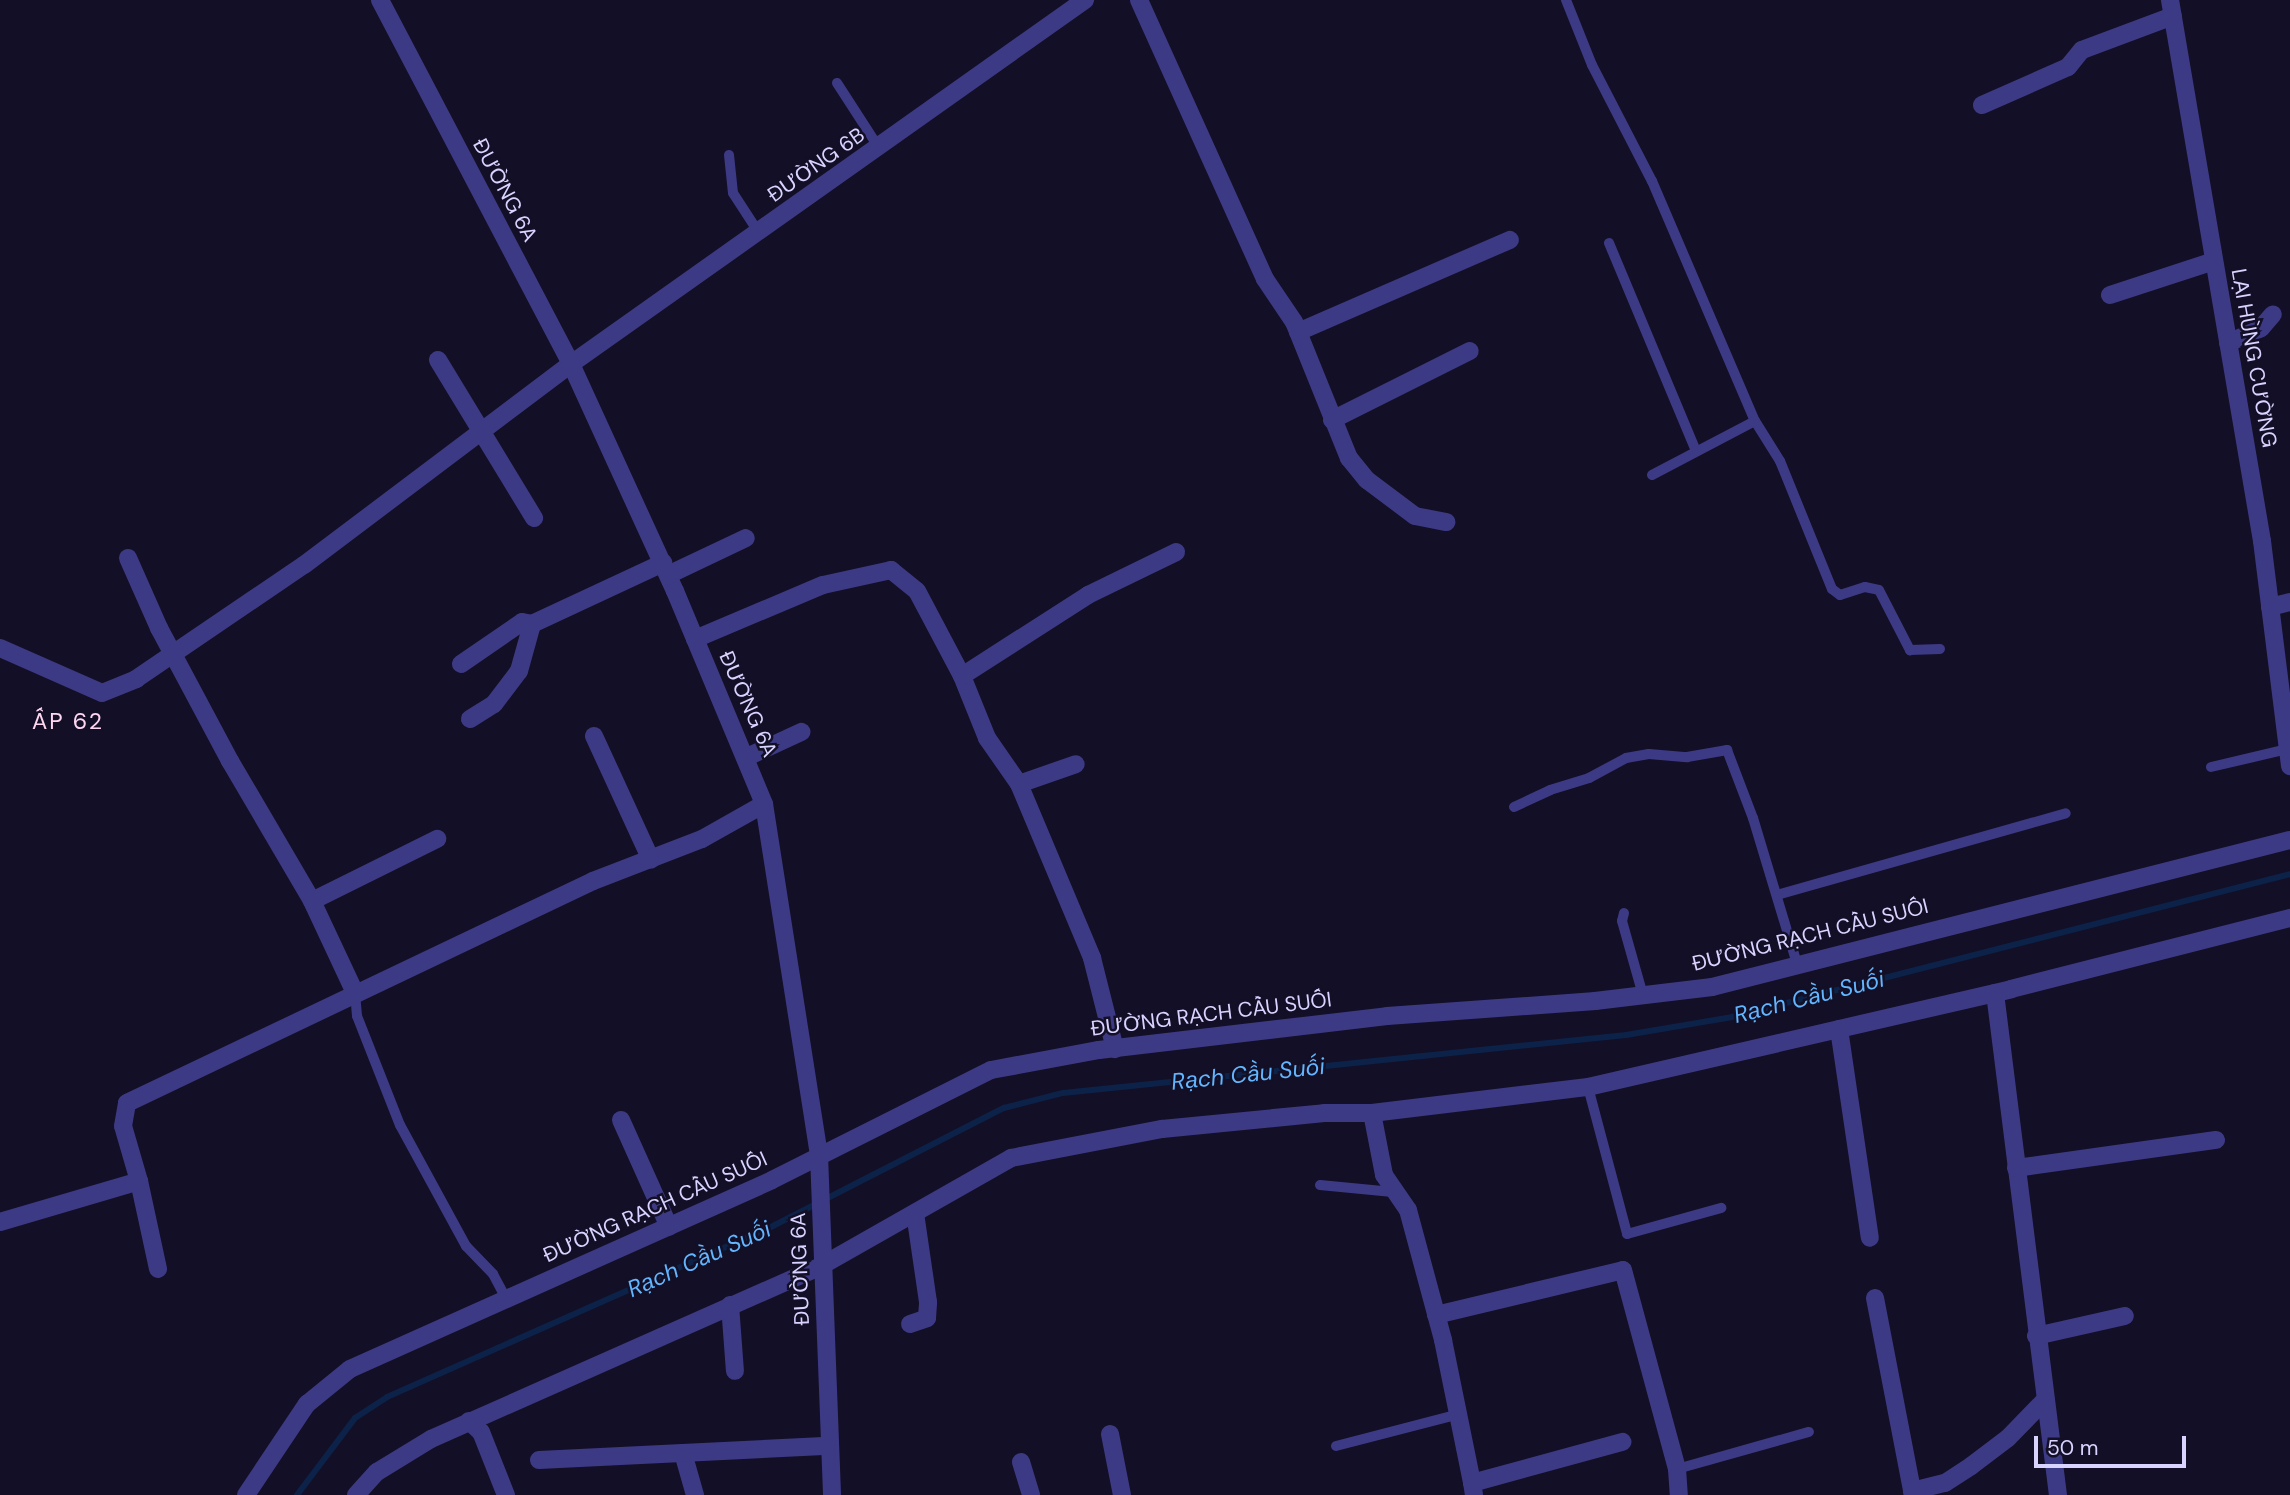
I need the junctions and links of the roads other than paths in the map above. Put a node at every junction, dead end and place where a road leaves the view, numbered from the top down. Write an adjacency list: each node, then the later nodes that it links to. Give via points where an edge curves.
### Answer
1 (380, 0): 20 (street, ĐƯỜNG 6A)
2 (1086, 0): 8 (street, ĐƯỜNG 6B)
3 (1139, 0): 16 (street, via 1234,216)
4 (1566, 0): 22 (lane, via 1592,65 1652,181)
5 (2171, 8): 7 (street, via 2082,50 2068,67); 13 (street, LẠI HÙNG CƯỜNG)
6 (836, 83): 8 (lane)
7 (1982, 105)
8 (879, 148): 10 (street, ĐƯỜNG 6B)
9 (729, 155): 10 (lane, via 733,193)
10 (759, 233): 20 (street, ĐƯỜNG 6B)
11 (1510, 240): 16 (street)
12 (1609, 243): 24 (lane)
13 (2214, 261): 14 (street); 17 (street, LẠI HÙNG CƯỜNG)
14 (2110, 295)
15 (2273, 314): 17 (street, via 2261,328)
16 (1298, 332): 21 (street)
17 (2228, 342): 33 (street, LẠI HÙNG CƯỜNG)
18 (1470, 351): 21 (street)
19 (438, 360): 23 (street)
20 (571, 364): 23 (street, ĐƯỜNG 6B); 31 (street, ĐƯỜNG 6A)
21 (1332, 421): 27 (street, via 1349,458 1367,480 1415,516)
22 (1755, 421): 24 (lane); 37 (lane, via 1780,461 1832,590 1840,594 1865,587 1879,590 1910,650)
23 (482, 435): 26 (street); 38 (street, ĐƯỜNG 6B)
24 (1696, 451): 25 (lane)
25 (1652, 475)
26 (534, 518)
27 (1446, 522)
28 (746, 538): 31 (street)
29 (1176, 552): 40 (street, via 1088,595)
30 (128, 558): 38 (street)
31 (666, 569): 34 (street); 35 (street, ĐƯỜNG 6A)
32 (2290, 602): 33 (street)
33 (2270, 607): 45 (street, LẠI HÙNG CƯỜNG)
34 (532, 624): 39 (street, via 522,622); 41 (street, via 519,671 494,704)
35 (695, 639): 40 (street, via 823,585 891,570 917,591); 44 (street, ĐƯỜNG 6A)
36 (0, 648): 38 (street, ĐƯỜNG 6B, via 102,693)
37 (1940, 649)
38 (174, 655): 56 (street)
39 (461, 664)
40 (962, 676): 48 (street, via 987,738)
41 (470, 719)
42 (801, 732): 44 (street)
43 (594, 736): 54 (street)
44 (747, 757): 49 (street, ĐƯỜNG 6A)
45 (2289, 758): 47 (lane)
46 (1076, 764): 48 (street)
47 (2211, 767)
48 (1019, 784): 64 (street, via 1092,958)
49 (764, 804): 54 (street, via 702,839); 69 (street, ĐƯỜNG 6A)
50 (1514, 807): 55 (lane, via 1626,758 1649,754 1686,757 1727,750)
51 (2066, 813): 55 (lane)
52 (437, 839): 56 (street)
53 (2290, 840): 59 (street, ĐƯỜNG RẠCH CẦU SUỐI)
54 (651, 859): 60 (street, via 593,881)
55 (1777, 895): 59 (lane)
56 (312, 901): 60 (street)
57 (1624, 913): 62 (lane, via 1622,921)
58 (2290, 918): 61 (street)
59 (1797, 964): 62 (street, ĐƯỜNG RẠCH CẦU SUỐI, via 1713,987)
60 (355, 993): 71 (street, via 127,1103 123,1126); 81 (lane, via 357,1016 400,1125 466,1246 493,1274)
61 (1995, 993): 63 (street); 70 (street)
62 (1643, 995): 64 (street, ĐƯỜNG RẠCH CẦU SUỐI, via 1387,1016)
63 (1839, 1029): 65 (street); 78 (street)
64 (1115, 1049): 69 (street, ĐƯỜNG RẠCH CẦU SUỐI, via 991,1070)
65 (1588, 1087): 66 (street); 74 (lane, via 1627,1234)
66 (1372, 1113): 73 (street, via 1384,1175); 75 (street, via 1324,1113 1162,1129 1050,1149 1011,1158)
67 (621, 1120): 77 (street)
68 (2216, 1140): 70 (street)
69 (820, 1160): 77 (street, ĐƯỜNG RẠCH CẦU SUỐI); 79 (street, ĐƯỜNG 6A)
70 (2016, 1168): 87 (street)
71 (139, 1181): 76 (street); 80 (street)
72 (1320, 1185): 73 (lane)
73 (1393, 1192): 84 (street, via 1408,1210)
74 (1721, 1208)
75 (915, 1213): 79 (street); 86 (street, via 928,1303 927,1318)
76 (0, 1222)
77 (669, 1227): 81 (street, ĐƯỜNG RẠCH CẦU SUỐI)
78 (1870, 1238)
79 (821, 1261): 83 (street); 95 (street, ĐƯỜNG 6A)
80 (158, 1269)
81 (506, 1298): 103 (street, ĐƯỜNG RẠCH CẦU SUỐI, via 350,1369 307,1404)
82 (1875, 1298): 102 (street)
83 (730, 1305): 88 (street); 91 (street)
84 (1436, 1315): 90 (street); 100 (street, via 1623,1270)
85 (2125, 1316): 87 (street)
86 (910, 1324)
87 (2036, 1336): 89 (street)
88 (736, 1371)
89 (2045, 1400): 102 (street, via 2008,1438 1971,1466 1945,1483); 111 (street)
90 (1460, 1414): 96 (lane); 101 (street)
91 (469, 1421): 104 (street, via 377,1472); 105 (street, via 481,1432)
92 (1809, 1432): 100 (lane)
93 (1110, 1434): 109 (street)
94 (1622, 1442): 101 (street)
95 (830, 1446): 97 (street); 107 (street, ĐƯỜNG 6A)
96 (1336, 1446)
97 (683, 1453): 98 (street); 106 (street)
98 (539, 1460)
99 (1021, 1462): 108 (street)
100 (1677, 1469): 110 (street)
101 (1473, 1489)
102 (1913, 1493)
103 (246, 1495)
104 (356, 1495)
105 (506, 1495)
106 (695, 1495)
107 (832, 1495)
108 (1031, 1495)
109 (1122, 1495)
110 (1679, 1495)
111 (2058, 1495)

